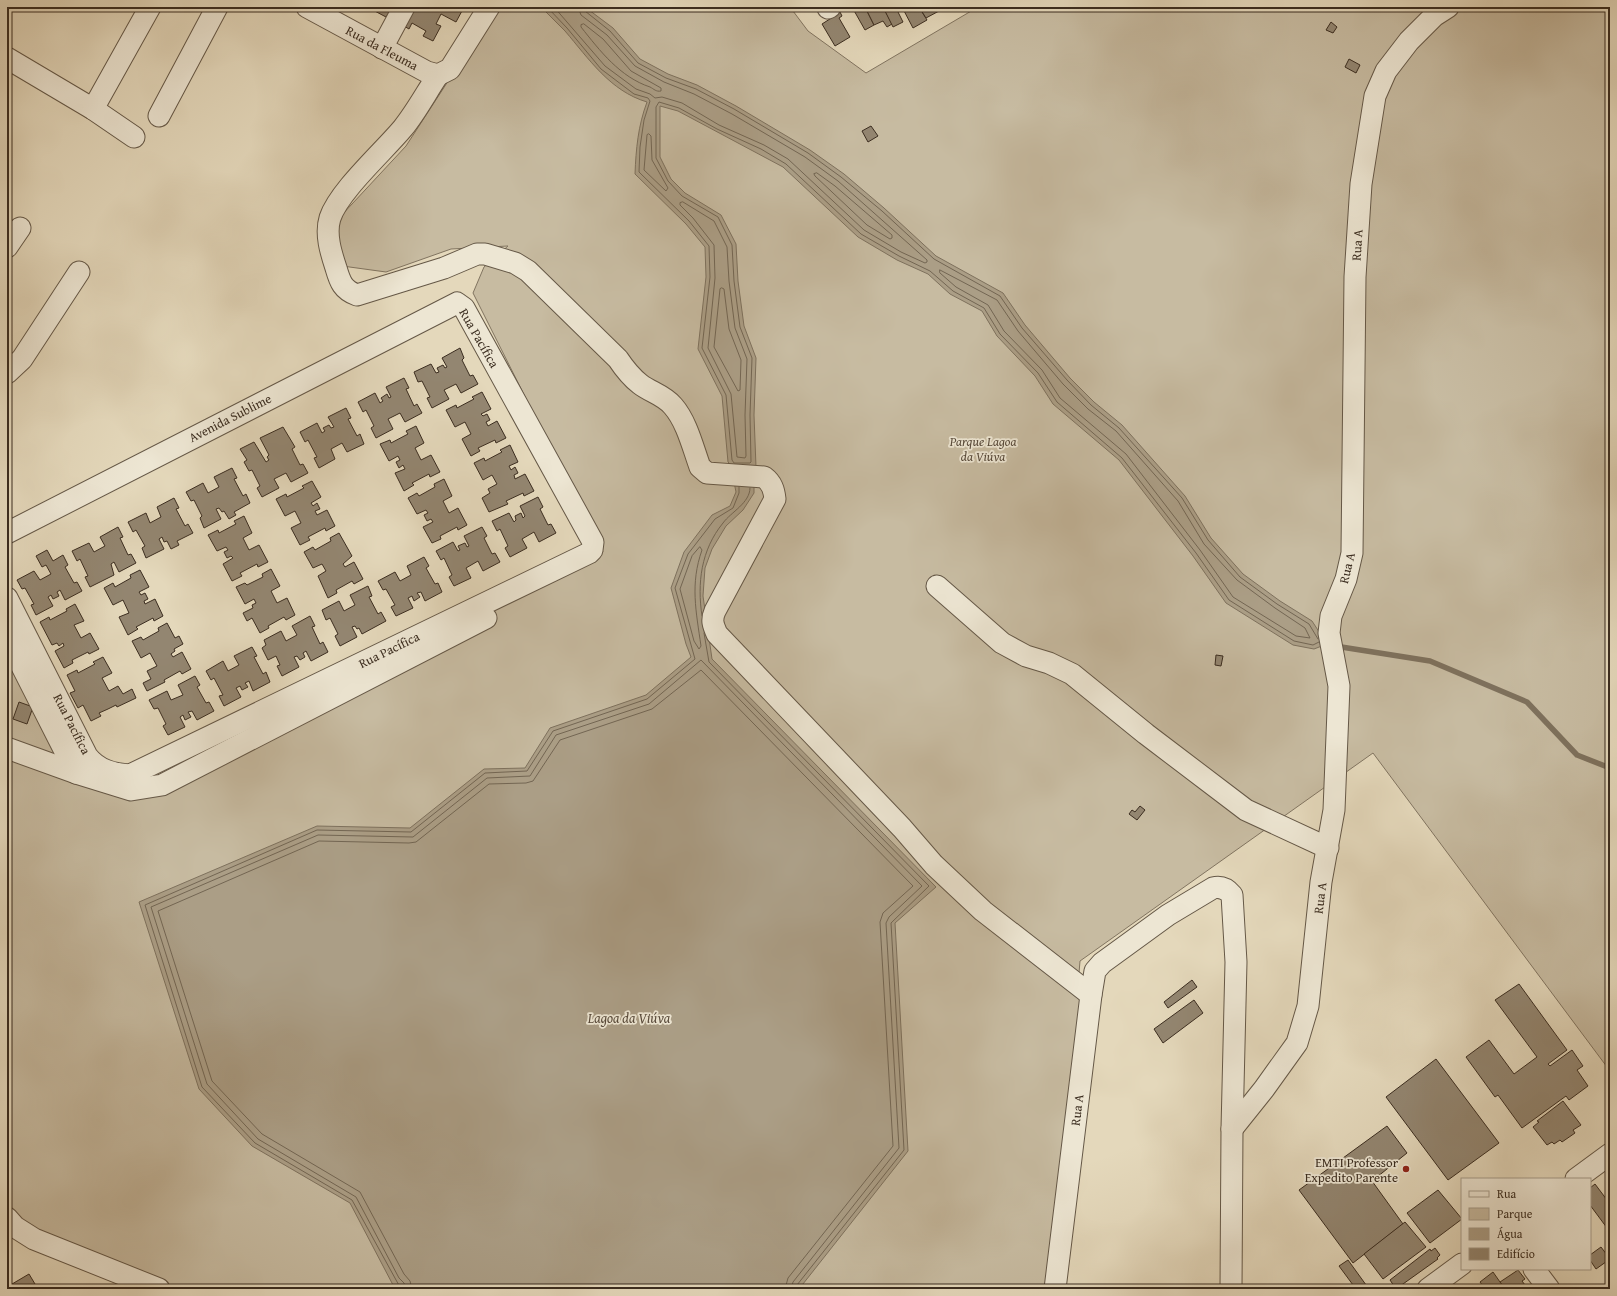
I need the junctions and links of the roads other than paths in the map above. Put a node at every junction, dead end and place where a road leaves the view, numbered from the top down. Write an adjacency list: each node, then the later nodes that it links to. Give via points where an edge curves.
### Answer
1 (150, 7): 10 (street)
2 (217, 7): 11 (street)
3 (307, 7): 7 (street, Rua da Fleuma)
4 (404, 7): 7 (street)
5 (488, 7): 9 (street, via 450,69)
6 (1448, 7): 25 (street, Rua A, via 1434,16 1409,41 1386,71 1375,96 1361,184 1355,277 1352,552 1346,579 1331,616 1330,641 1339,686 1334,810)
7 (382, 48): 9 (street, Rua da Fleuma, via 427,72)
8 (7, 58): 10 (street)
9 (438, 75): 26 (street, via 404,127 337,203 328,231 330,251 340,283 348,292 357,295 444,268 477,254 515,263 528,271 603,344 639,384 673,405 679,413 700,467 704,471 764,477 769,481 775,499 715,611 712,624 717,634 902,828 934,865 983,911)
10 (93, 109): 12 (street)
11 (159, 116)
12 (134, 137)
13 (20, 228): 14 (street)
14 (7, 247)
15 (79, 272): 17 (street, via 22,359)
16 (454, 304): 18 (street, Avenida Sublime); 21 (street, Rua Pacífica, via 464,308 593,542 589,553 130,775 121,775 93,764)
17 (7, 373)
18 (10, 526)
19 (606, 556): 24 (street, via 162,785 132,790)
20 (937, 586): 25 (street, via 1002,643 1026,656 1072,674 1246,810)
21 (7, 598)
22 (7, 638): 24 (street)
23 (7, 748): 24 (street)
24 (76, 773)
25 (1328, 848): 27 (street, Rua A, via 1321,882 1304,1024 1297,1043)
26 (1091, 995): 27 (street, Rua A, via 1095,970 1102,963 1168,915 1213,888 1228,890 1232,895 1236,962); 34 (street, Rua A)
27 (1232, 1129): 35 (street, Rua A)
28 (1610, 1154): 29 (street)
29 (1577, 1178)
30 (7, 1218): 33 (street, via 15,1227 34,1239)
31 (1461, 1265): 36 (street)
32 (1535, 1270): 37 (street)
33 (159, 1289)
34 (1055, 1289)
35 (1232, 1289)
36 (1428, 1289)
37 (1549, 1289)

